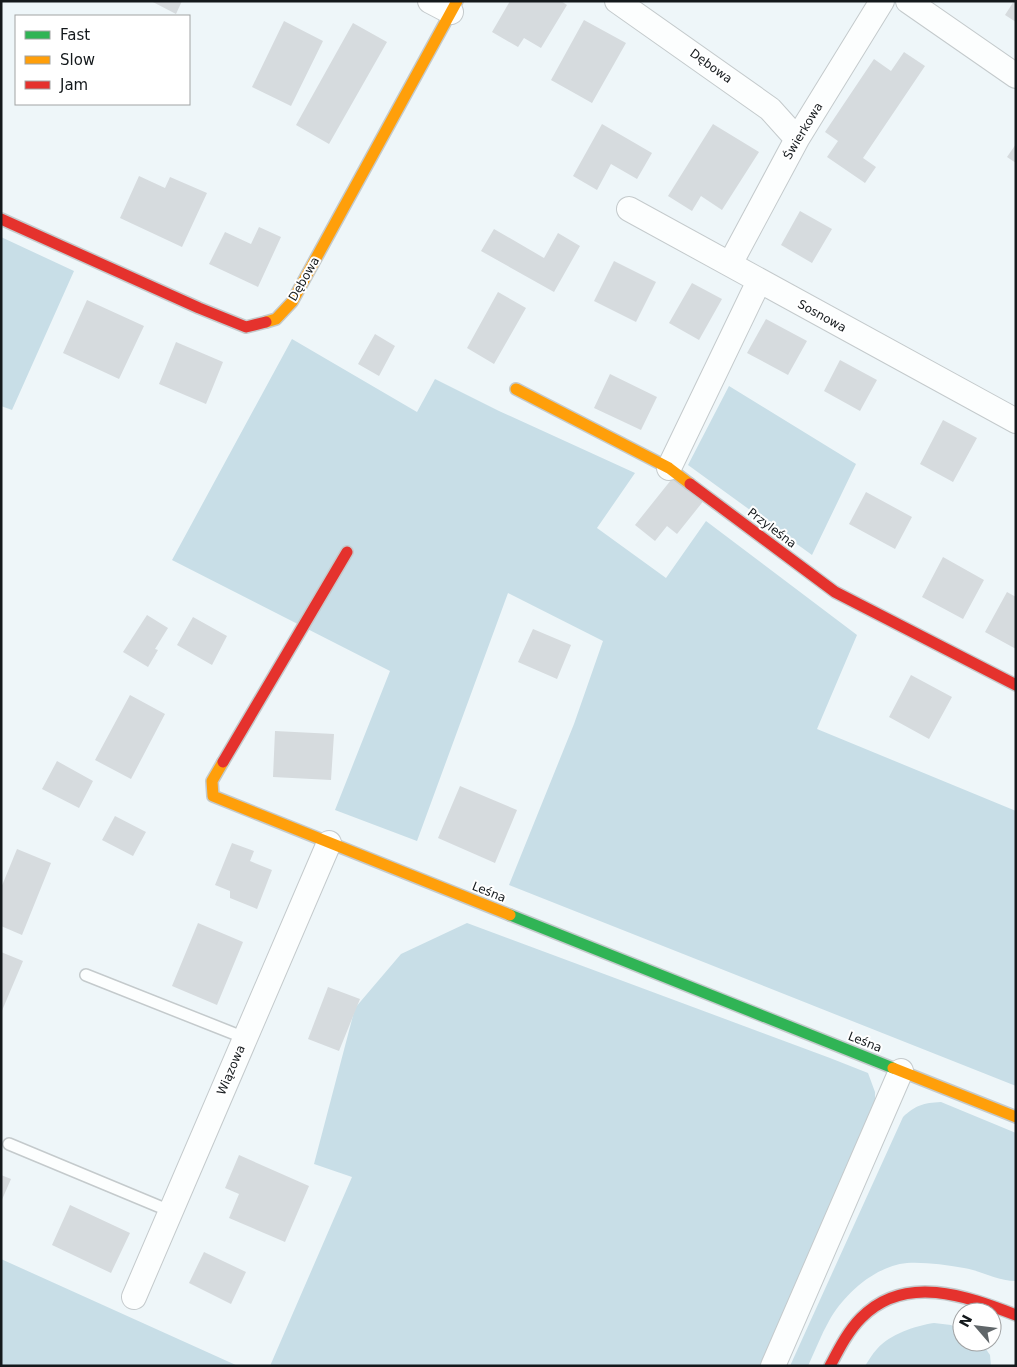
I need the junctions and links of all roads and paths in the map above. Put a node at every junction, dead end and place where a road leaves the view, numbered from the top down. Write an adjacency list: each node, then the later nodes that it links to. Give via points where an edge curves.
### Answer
1 (617, 1): 6 (street, Dębowa, via 770,109)
2 (882, 1): 6 (street, Świerkowa)
3 (908, 1): 5 (street)
4 (446, 5): 8 (main road, Dębowa, via 292,302 276,319 246,327)
5 (1016, 76)
6 (797, 140): 9 (street, Świerkowa)
7 (629, 209): 9 (street, Sosnowa)
8 (1, 218)
9 (730, 264): 10 (street, Sosnowa)
10 (758, 281): 12 (street, Sosnowa); 13 (street)
11 (516, 389): 13 (main road, Przyleśna)
12 (1016, 421)
13 (669, 468): 15 (main road, Przyleśna, via 835,592)
14 (347, 552): 16 (main road, Leśna, via 212,781 213,796)
15 (1016, 685)
16 (329, 842): 18 (street, Wiązowa); 19 (main road, Leśna)
17 (86, 975): 18 (lane)
18 (245, 1038): 22 (street, Wiązowa)
19 (901, 1071): 20 (main road, Leśna); 25 (street)
20 (1016, 1116)
21 (9, 1144): 22 (lane)
22 (170, 1211): 23 (street, Wiązowa)
23 (134, 1296)
24 (1016, 1315): 26 (main road, via 967,1297 929,1291 900,1294 877,1304 859,1319 840,1343)
25 (773, 1366)
26 (830, 1366)

